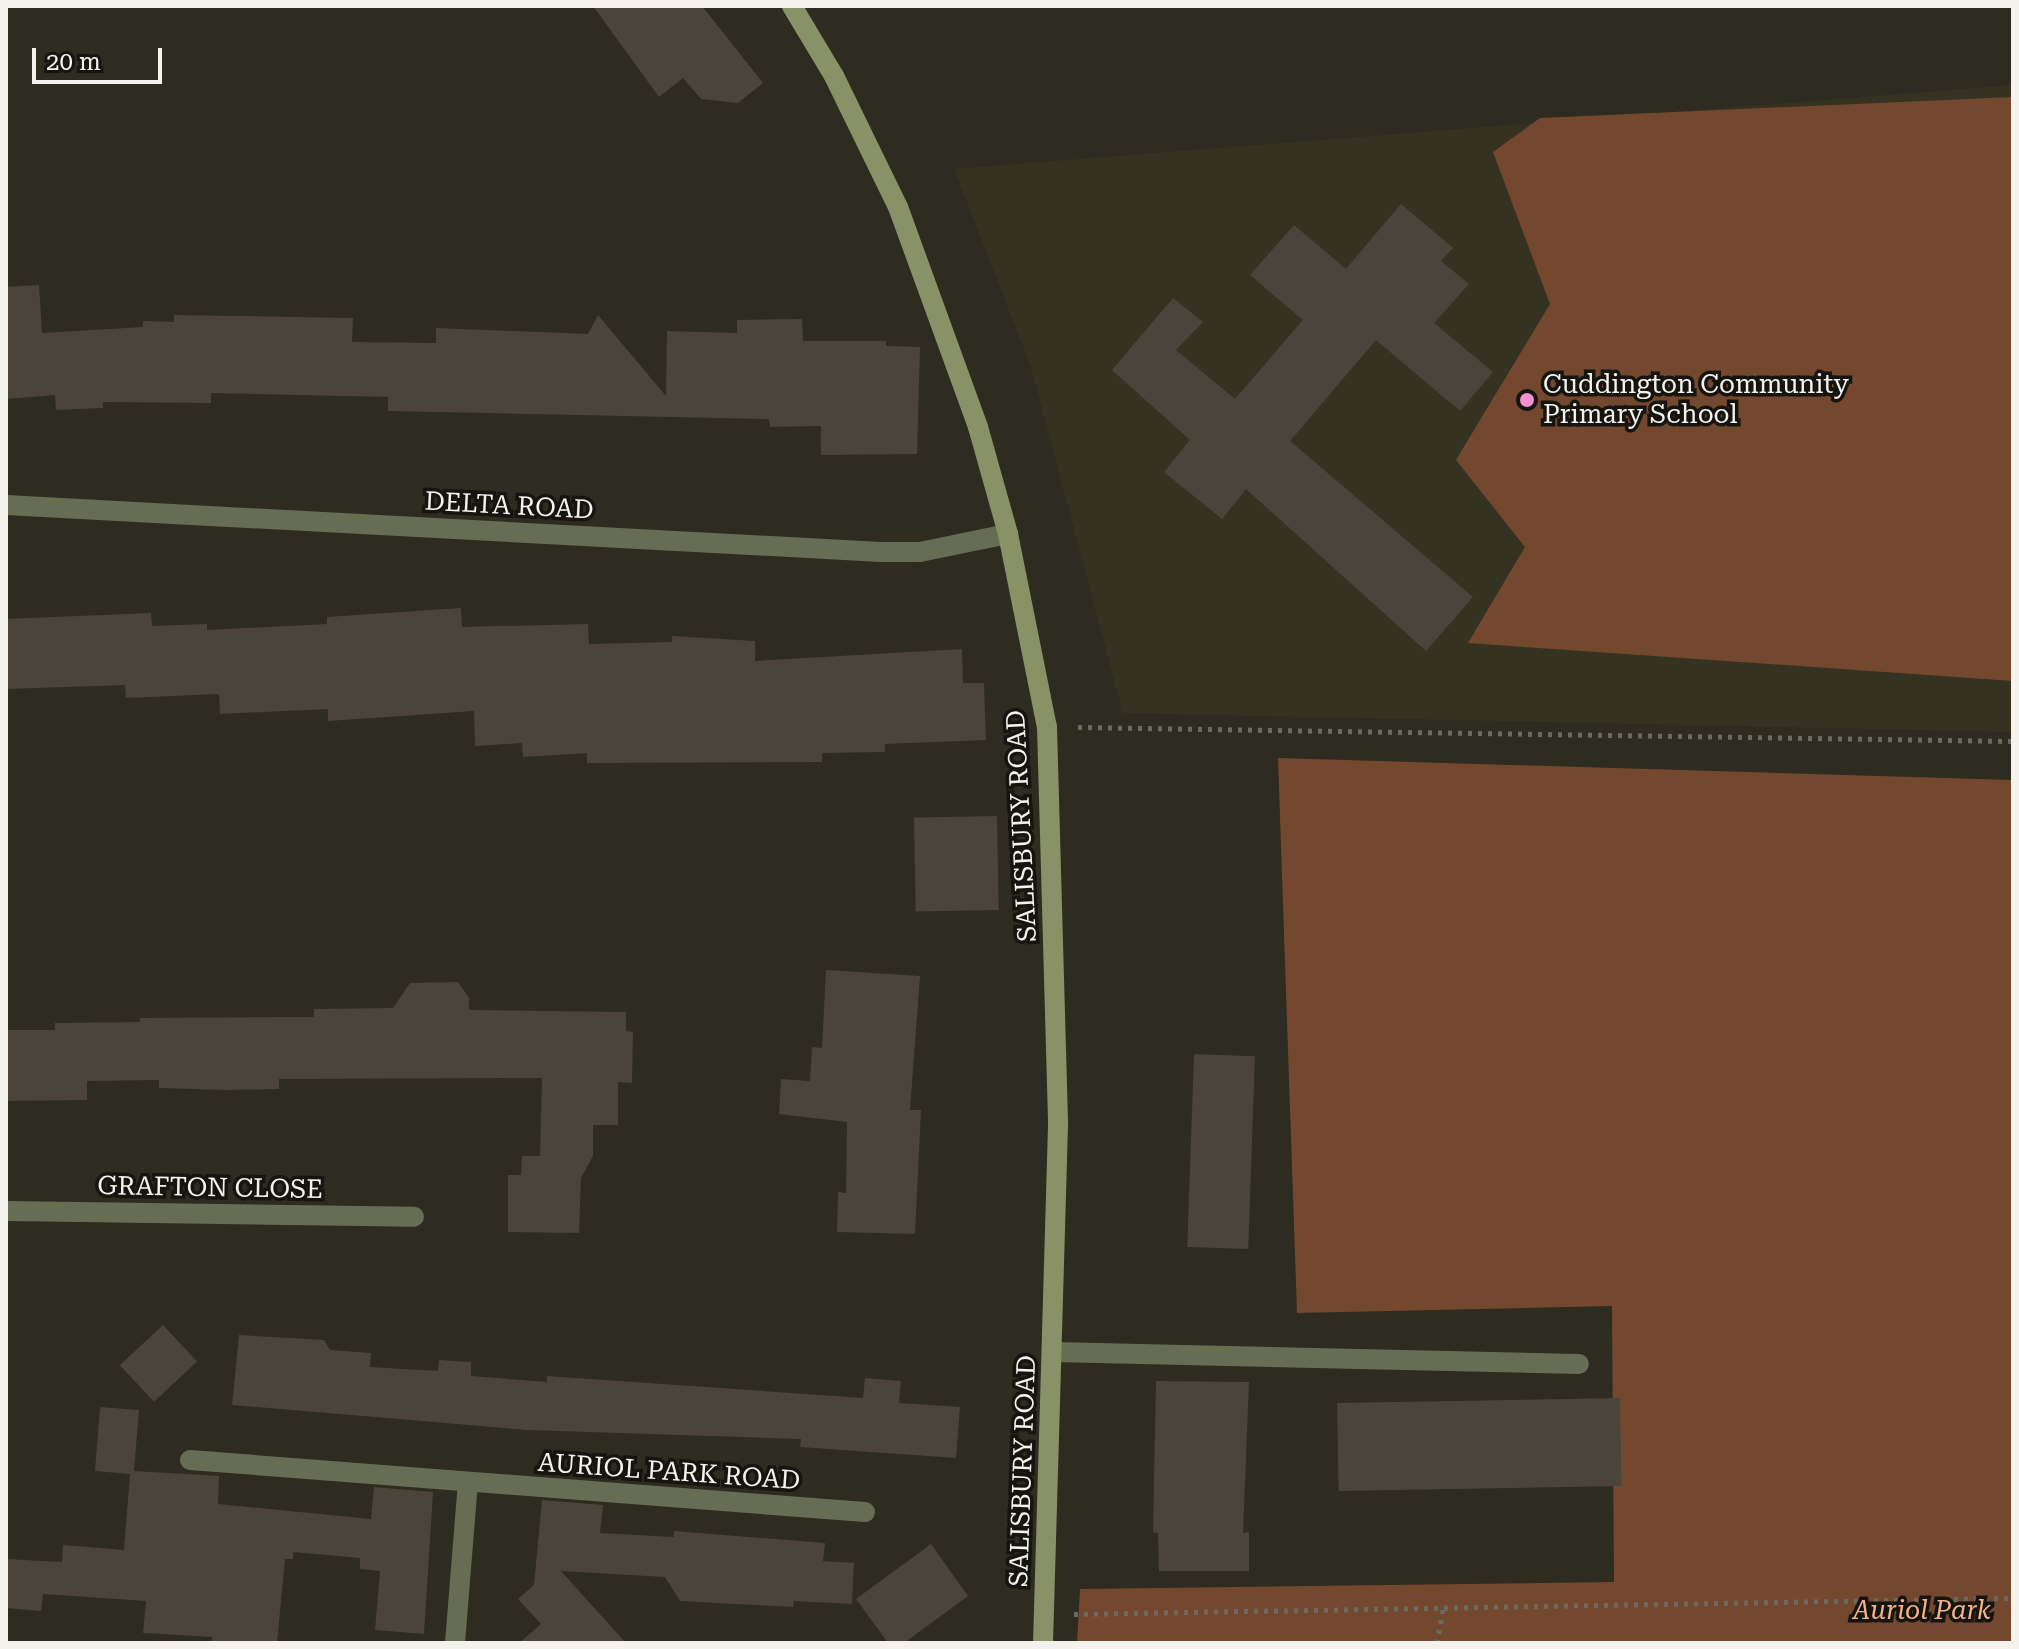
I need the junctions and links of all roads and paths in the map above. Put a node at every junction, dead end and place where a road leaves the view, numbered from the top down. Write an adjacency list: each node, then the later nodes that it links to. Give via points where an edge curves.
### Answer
1 (792, 6): 3 (street, SALISBURY ROAD, via 834,76 898,207 978,427)
2 (6, 505): 3 (street, DELTA ROAD, via 881,552 920,552)
3 (1008, 534): 4 (street, SALISBURY ROAD)
4 (1047, 727): 5 (path); 8 (street, SALISBURY ROAD, via 1058,1126)
5 (2013, 741)
6 (6, 1211): 7 (street, GRAFTON CLOSE)
7 (414, 1217)
8 (1053, 1352): 9 (street); 15 (street, SALISBURY ROAD)
9 (1579, 1364)
10 (190, 1460): 11 (street, AURIOL PARK ROAD)
11 (468, 1483): 12 (street, AURIOL PARK ROAD); 16 (street)
12 (865, 1512)
13 (2013, 1598): 14 (path)
14 (1443, 1608): 15 (path); 18 (path)
15 (1044, 1615): 17 (street, SALISBURY ROAD)
16 (455, 1643)
17 (1043, 1643)
18 (1437, 1643)

